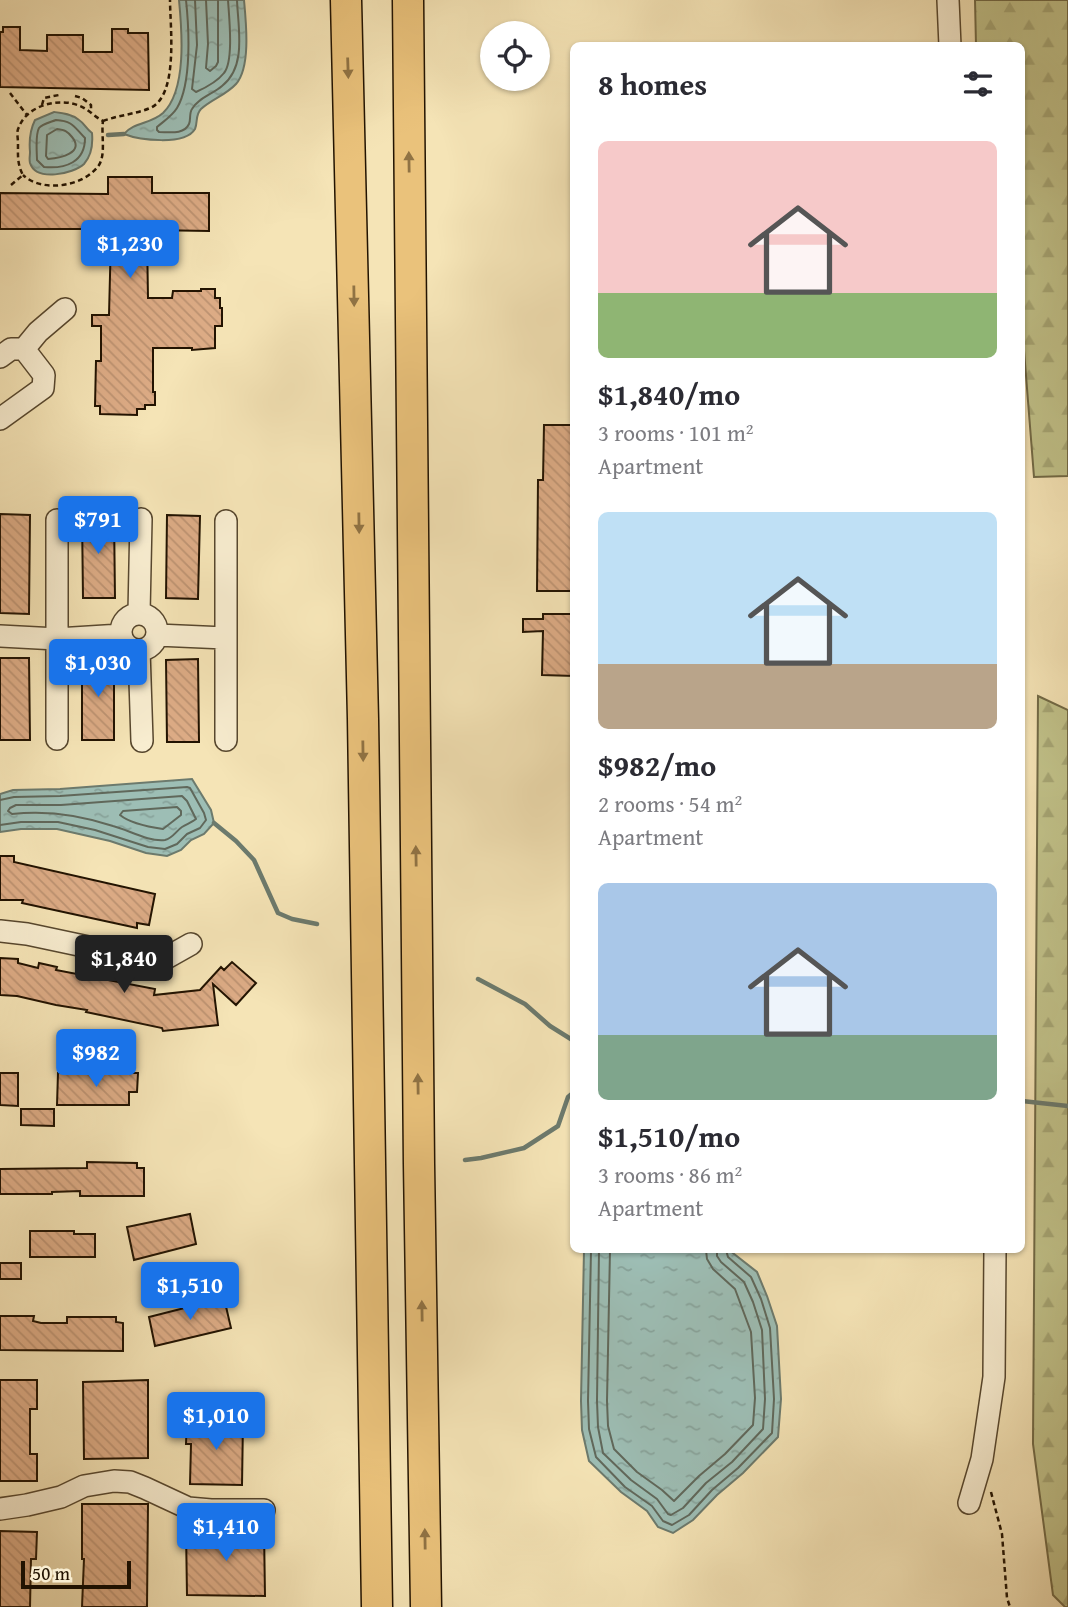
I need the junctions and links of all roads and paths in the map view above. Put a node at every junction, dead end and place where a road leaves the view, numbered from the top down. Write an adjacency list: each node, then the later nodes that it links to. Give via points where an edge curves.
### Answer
1 (170, 0): 12 (path, via 171,54 165,93 150,108)
2 (346, 0): 39 (highway, one-way to 39)
3 (408, 0): 40 (highway, one-way to 3)
4 (947, 0): 5 (street)
5 (950, 42)
6 (10, 93): 11 (path)
7 (60, 95): 9 (path, via 48,96)
8 (75, 96): 10 (path, via 90,105)
9 (43, 105): 10 (path, via 79,105); 11 (path)
10 (91, 113): 12 (path)
11 (27, 115): 13 (path, via 17,130)
12 (103, 121): 13 (path, via 100,164 90,175 64,185)
13 (23, 175): 14 (path)
14 (11, 185)
15 (65, 309): 16 (street)
16 (24, 349): 17 (street, via 11,349); 18 (street, via 44,375 43,388)
17 (0, 357)
18 (0, 419)
19 (141, 519): 22 (street)
20 (57, 520): 27 (street)
21 (226, 521): 26 (street)
22 (139, 613): 23 (street, via 125,620); 24 (street, via 153,620)
23 (121, 635): 27 (street); 28 (street, via 128,646)
24 (157, 635): 26 (street); 28 (street, via 149,647)
25 (0, 636): 27 (street)
26 (225, 638): 30 (street)
27 (57, 639): 29 (street)
28 (139, 650): 31 (street)
29 (57, 739)
30 (226, 740)
31 (142, 741)
32 (0, 931): 33 (street, via 159,962)
33 (191, 944)
34 (995, 1253): 36 (street, via 994,1377 982,1459)
35 (991, 1490): 41 (path, via 1002,1534)
36 (969, 1503)
37 (0, 1509): 38 (street, via 114,1481 130,1482 188,1508)
38 (264, 1510)
39 (377, 1607)
40 (426, 1607)
41 (1010, 1607)

